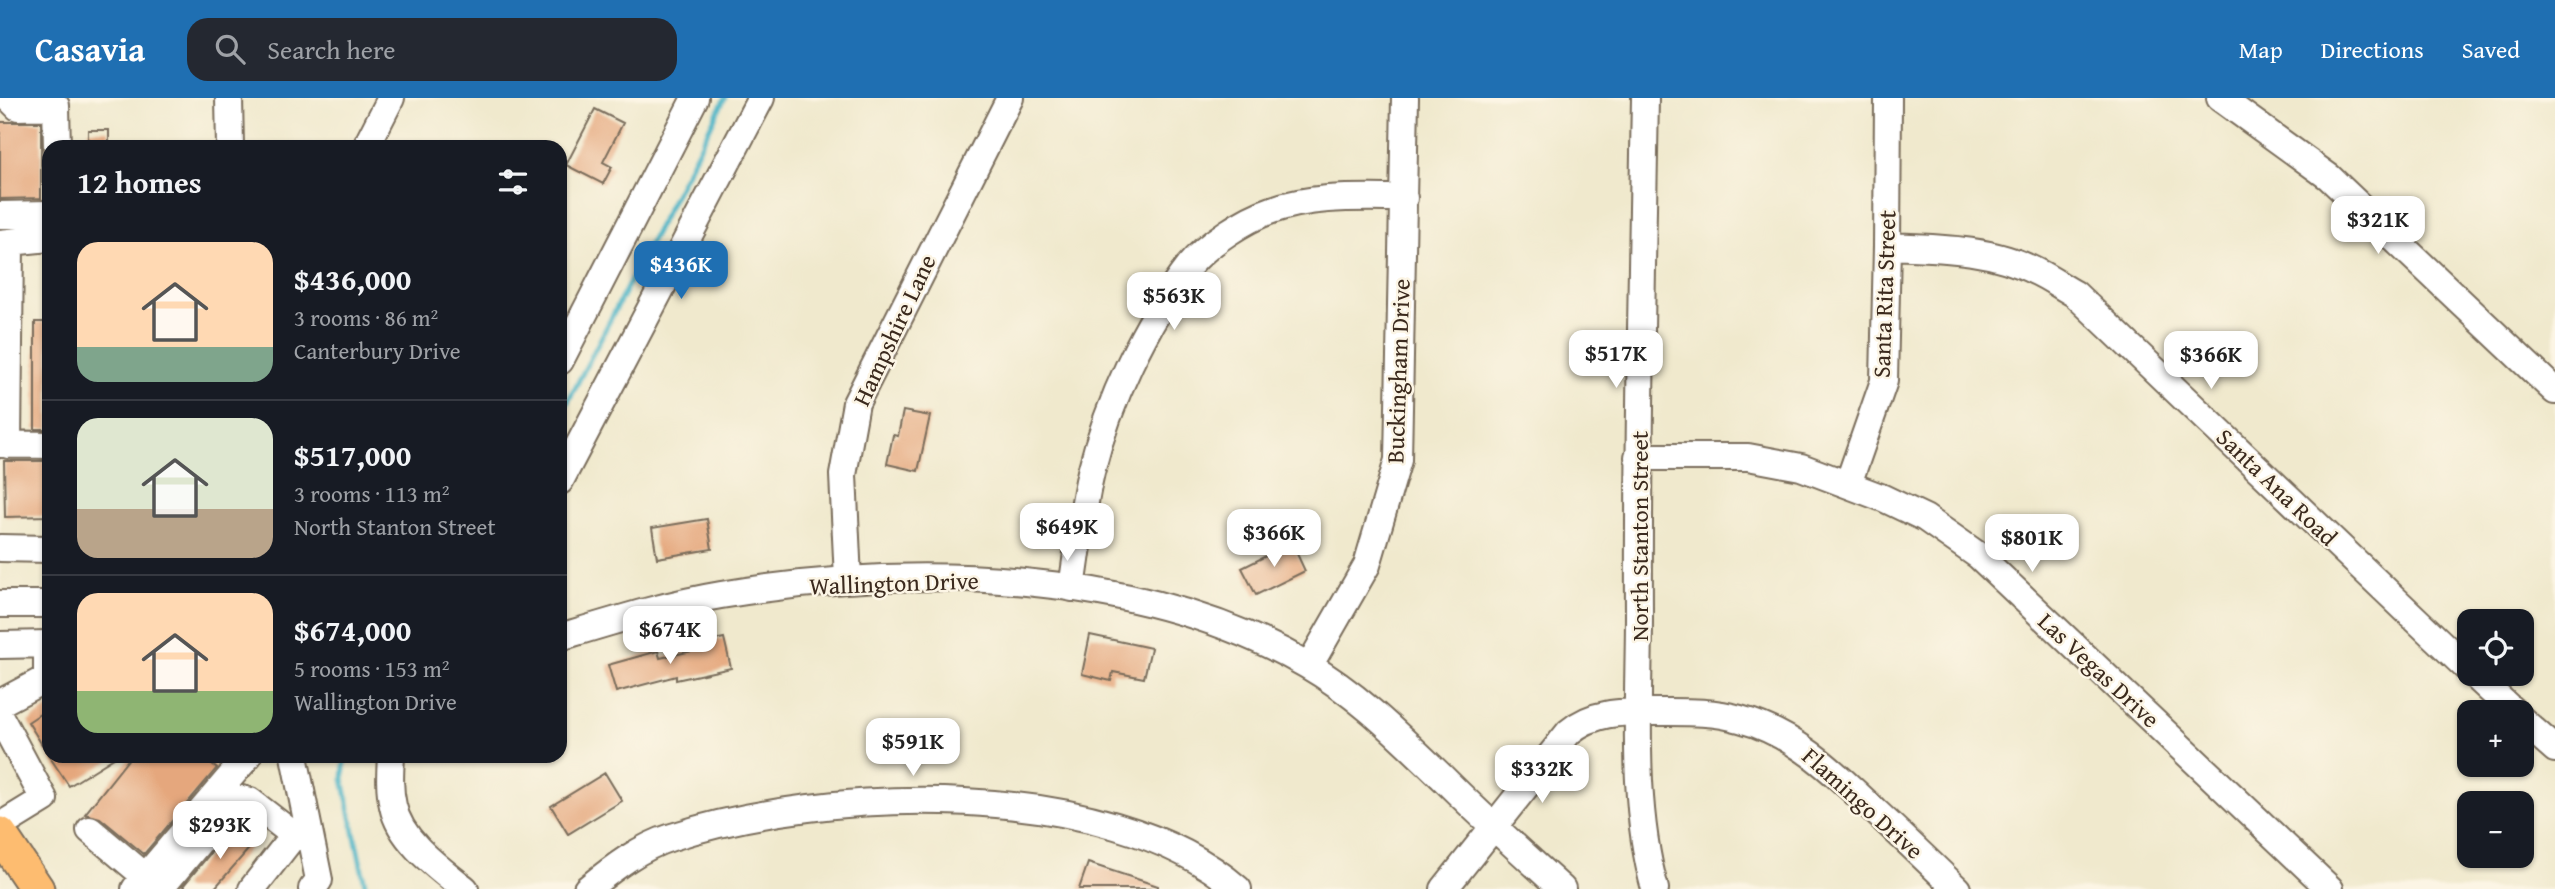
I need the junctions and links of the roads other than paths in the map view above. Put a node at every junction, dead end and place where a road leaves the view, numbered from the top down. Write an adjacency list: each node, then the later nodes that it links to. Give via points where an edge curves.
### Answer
1 (9, 98): 11 (street, via 19,107 56,106)
2 (229, 98): 12 (street)
3 (391, 98): 13 (street)
4 (695, 98): 20 (street)
5 (761, 98): 25 (street)
6 (1010, 98): 29 (street, Hampshire Lane, via 856,403 843,475)
7 (1405, 98): 14 (street, Buckingham Drive)
8 (1645, 98): 24 (street, North Stanton Street)
9 (1888, 98): 19 (street, Santa Rita Street)
10 (2220, 98): 21 (street, via 2329,177)
11 (57, 140)
12 (230, 140)
13 (370, 140)
14 (1404, 198): 30 (street, via 1319,199 1271,210 1226,234 1191,264 1157,313 1106,422 1091,473); 37 (street, Buckingham Drive, via 1398,460 1367,565)
15 (42, 214): 16 (street)
16 (0, 215)
17 (42, 238): 18 (street)
18 (5, 243): 22 (street)
19 (1887, 246): 26 (street, Santa Rita Street, via 1884,381); 36 (street, Santa Ana Road, via 1993,256 2036,271 2075,294)
20 (567, 347)
21 (2555, 391)
22 (4, 445): 23 (street)
23 (42, 445)
24 (1638, 457): 26 (street, Las Vegas Drive, via 1748,457 1801,467); 42 (street, North Stanton Street)
25 (567, 468)
26 (1848, 484): 65 (street, Las Vegas Drive, via 1925,518 1979,556)
27 (0, 548): 28 (street)
28 (42, 549)
29 (848, 579): 30 (street, Wallington Drive, via 987,580); 33 (street, Wallington Drive, via 721,595)
30 (1073, 588): 37 (street, Wallington Drive, via 1211,620)
31 (0, 604): 32 (street)
32 (42, 604)
33 (567, 635)
34 (42, 644): 35 (street)
35 (0, 645)
36 (2457, 659)
37 (1309, 666): 50 (street, Wallington Drive, via 1370,709)
38 (42, 681): 41 (street)
39 (2486, 686): 40 (street)
40 (2501, 700)
41 (0, 703)
42 (1639, 712): 50 (street, Flamingo Drive, via 1590,717 1579,723); 63 (street, North Stanton Street, via 1643,823); 64 (street, Flamingo Drive, via 1692,711 1740,719 1796,743 1824,762)
43 (0, 717): 49 (street, via 44,799)
44 (2534, 731): 45 (street)
45 (2555, 750)
46 (243, 763): 55 (street)
47 (295, 763): 53 (street)
48 (391, 763): 54 (street, via 393,809)
49 (0, 826)
50 (1494, 828): 61 (street, Flamingo Drive); 62 (street, Wallington Drive)
51 (90, 830): 55 (street)
52 (0, 834): 56 (main road)
53 (302, 835): 55 (street, via 241,799); 57 (street); 58 (street, via 318,880)
54 (447, 884)
55 (147, 885)
56 (37, 889)
57 (252, 889)
58 (312, 889)
59 (587, 889): 60 (street, via 623,860 671,837 771,813 834,804 922,801 1015,807 1127,828 1192,857)
60 (1238, 889)
61 (1444, 889)
62 (1562, 889)
63 (1656, 889)
64 (1957, 889)
65 (2330, 889)

